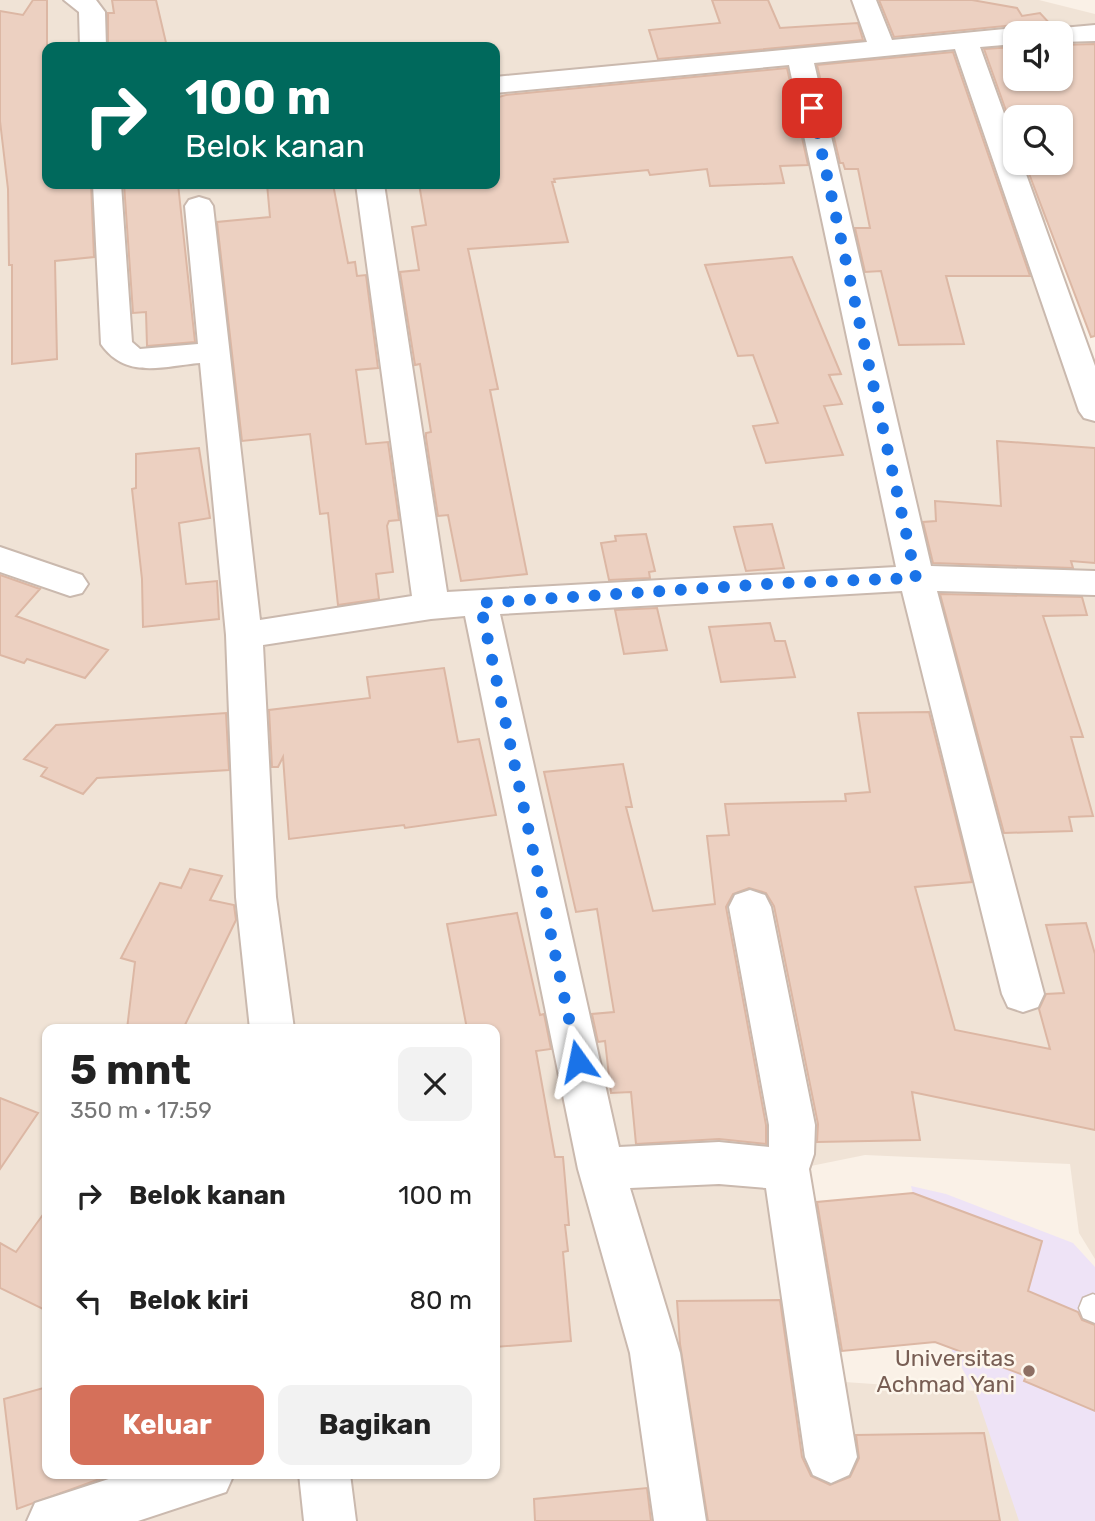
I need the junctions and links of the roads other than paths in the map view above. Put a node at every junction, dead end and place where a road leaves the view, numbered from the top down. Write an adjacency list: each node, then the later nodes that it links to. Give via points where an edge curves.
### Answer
1 (76, 0): 7 (street, via 86,3 92,12)
2 (864, 0): 8 (street)
3 (1095, 33): 4 (street)
4 (1073, 34)
5 (1003, 37): 6 (street)
6 (965, 40): 8 (street); 15 (street)
7 (93, 42)
8 (882, 47): 9 (street)
9 (800, 56): 10 (street); 17 (street)
10 (500, 85)
11 (107, 189): 14 (street, via 117,344 139,359)
12 (371, 189): 21 (street)
13 (199, 206): 14 (street)
14 (214, 352): 22 (street)
15 (1095, 411)
16 (0, 559): 19 (street)
17 (916, 578): 18 (street); 20 (street); 24 (street)
18 (1095, 583)
19 (70, 584)
20 (480, 603): 21 (street); 26 (street)
21 (430, 606): 22 (street)
22 (244, 635): 25 (street, via 256,897)
23 (750, 907): 27 (street, via 790,1114 791,1154)
24 (1024, 994)
25 (271, 1024)
26 (601, 1169): 27 (street, via 719,1163); 33 (street, via 654,1353)
27 (786, 1169): 28 (street)
28 (831, 1457)
29 (192, 1479): 31 (street)
30 (326, 1479): 32 (street)
31 (53, 1521)
32 (330, 1521)
33 (680, 1521)

